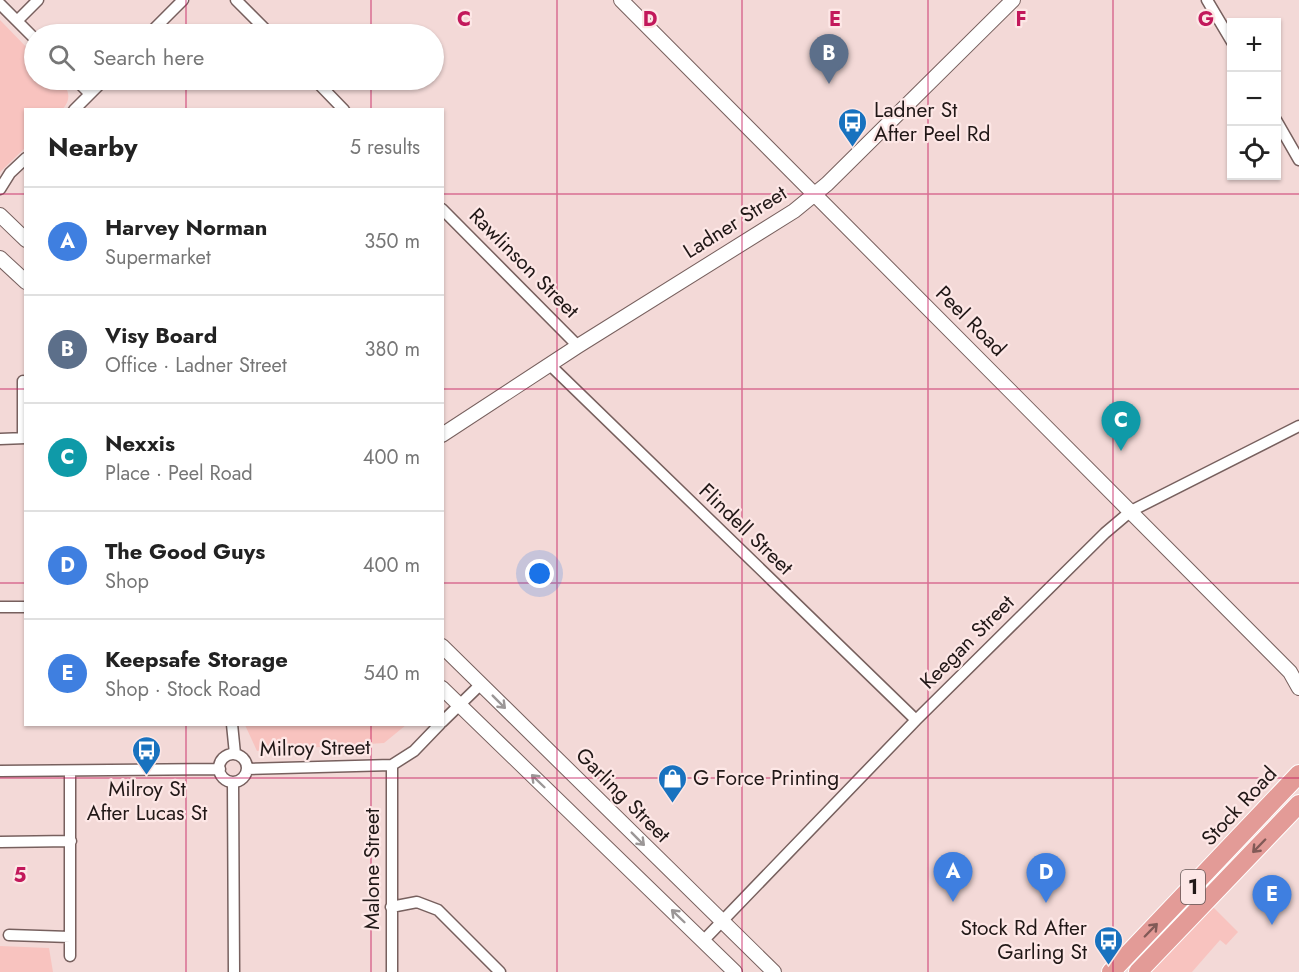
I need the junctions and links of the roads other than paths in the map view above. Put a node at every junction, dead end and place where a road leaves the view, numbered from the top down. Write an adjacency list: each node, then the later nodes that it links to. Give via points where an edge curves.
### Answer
1 (38, 0): 8 (street)
2 (183, 0): 9 (street)
3 (236, 0): 10 (street)
4 (621, 0): 24 (street, Peel Road)
5 (1013, 0): 24 (street, Ladner Street)
6 (1207, 0): 12 (street)
7 (0, 4): 8 (street)
8 (17, 21): 11 (street)
9 (159, 24)
10 (260, 24)
11 (24, 28)
12 (1227, 34)
13 (86, 90): 16 (street)
14 (94, 90): 16 (street)
15 (325, 90): 18 (street)
16 (90, 94): 17 (street)
17 (76, 108)
18 (343, 108)
19 (1279, 126): 21 (street)
20 (24, 160): 22 (street)
21 (1299, 160)
22 (5, 174): 23 (street)
23 (0, 189)
24 (814, 195): 31 (street, Ladner Street); 38 (street, Peel Road)
25 (444, 211): 31 (street, Rawlinson Street)
26 (0, 215): 27 (street)
27 (24, 238)
28 (0, 258): 29 (street)
29 (6, 270): 30 (street)
30 (24, 281)
31 (578, 346): 32 (street, Ladner Street)
32 (550, 365): 35 (street, Ladner Street); 48 (street, Flindell Street)
33 (23, 381): 36 (street)
34 (1299, 426): 38 (street, Keegan Street)
35 (444, 434)
36 (24, 438): 37 (street)
37 (0, 439)
38 (1131, 512): 42 (street, Peel Road); 48 (street, Keegan Street)
39 (0, 607): 40 (street)
40 (24, 607)
41 (444, 648): 43 (street, Garling Street)
42 (1295, 675): 44 (street, Peel Road)
43 (481, 684): 46 (street, Milroy Street); 63 (street, Garling Street, one-way to 63)
44 (1299, 688)
45 (444, 690): 46 (street)
46 (460, 705): 47 (street, Milroy Street); 66 (street, one-way to 46)
47 (444, 720)
48 (916, 720): 63 (street, Keegan Street)
49 (232, 726): 51 (street)
50 (438, 726): 52 (street, Milroy Street, via 414,751)
51 (235, 754): 53 (street, via 224,758); 54 (street, via 243,758)
52 (392, 765): 54 (street, Milroy Street); 62 (street, Malone Street)
53 (220, 769): 56 (street); 58 (street, via 225,779)
54 (247, 769): 58 (street, via 243,778)
55 (0, 771): 56 (street)
56 (70, 771): 60 (street)
57 (1299, 774): 73 (highway, Stock Road / 1, one-way to 57)
58 (233, 782): 68 (street)
59 (1299, 804): 74 (highway, Stock Road / 1, one-way to 74)
60 (71, 841): 61 (street); 65 (street)
61 (0, 842)
62 (391, 907): 69 (street, Malone Street); 70 (street, via 417,902 438,910)
63 (722, 922): 66 (street, Keegan Street); 72 (street, Garling Street)
64 (9, 935): 65 (street)
65 (70, 937): 67 (street)
66 (703, 941): 71 (street)
67 (70, 956)
68 (234, 972)
69 (392, 972)
70 (500, 972)
71 (735, 972)
72 (774, 972)
73 (1111, 972)
74 (1138, 972)

